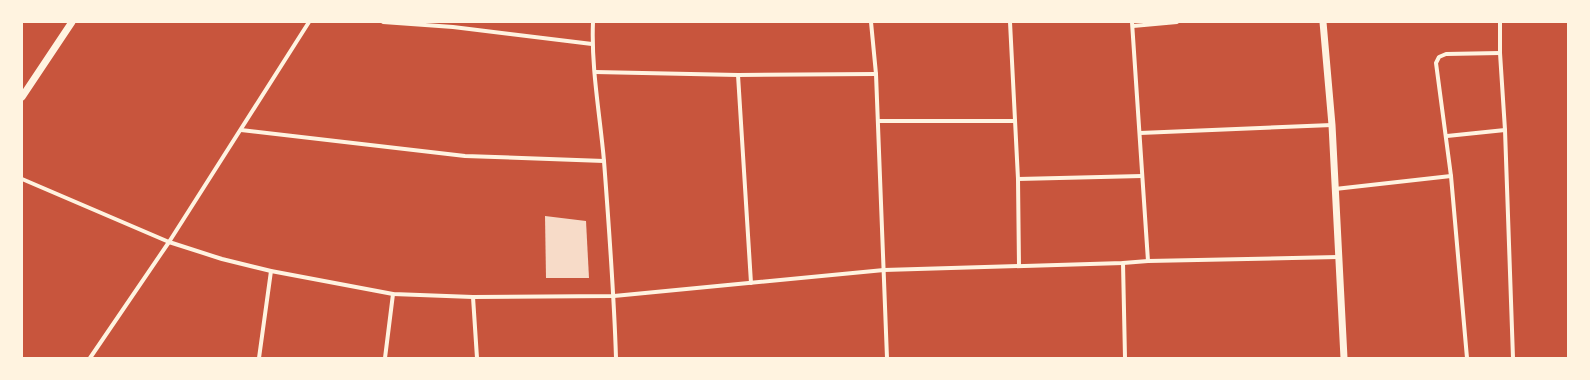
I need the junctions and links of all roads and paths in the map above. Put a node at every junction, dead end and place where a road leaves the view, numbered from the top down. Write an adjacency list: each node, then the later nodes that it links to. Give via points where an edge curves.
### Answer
1 (72, 22): 16 (street)
2 (309, 22): 20 (street)
3 (383, 22): 11 (street, via 453,27)
4 (593, 22): 11 (street)
5 (871, 22): 14 (street)
6 (1010, 22): 18 (street)
7 (1177, 22): 10 (street)
8 (1323, 22): 19 (street)
9 (1500, 22): 12 (street)
10 (1132, 24): 22 (street)
11 (592, 44): 13 (street)
12 (1500, 53): 21 (street); 23 (street, via 1446,54 1438,57 1436,70)
13 (595, 72): 15 (street); 24 (street)
14 (876, 74): 15 (street); 17 (street)
15 (738, 75): 37 (street)
16 (22, 97)
17 (878, 121): 18 (street); 35 (street)
18 (1015, 121): 28 (street)
19 (1332, 125): 22 (street); 29 (street)
20 (241, 130): 24 (street, via 465,156); 30 (street)
21 (1505, 130): 23 (street); 50 (street)
22 (1140, 133): 25 (street)
23 (1447, 136): 26 (street)
24 (604, 161): 40 (street)
25 (1142, 176): 28 (street); 32 (street)
26 (1451, 176): 29 (street); 49 (street)
27 (22, 179): 30 (street)
28 (1018, 179): 34 (street)
29 (1335, 189): 31 (street)
30 (169, 242): 36 (street); 41 (street)
31 (1338, 257): 32 (street); 48 (street)
32 (1148, 261): 33 (street)
33 (1123, 263): 34 (street); 47 (street)
34 (1019, 266): 35 (street)
35 (884, 270): 37 (street); 46 (street)
36 (272, 271): 38 (street); 42 (street)
37 (751, 283): 40 (street)
38 (393, 294): 39 (street); 43 (street)
39 (473, 296): 40 (street); 44 (street)
40 (614, 296): 45 (street)
41 (90, 358)
42 (259, 358)
43 (385, 358)
44 (477, 358)
45 (616, 358)
46 (887, 358)
47 (1125, 358)
48 (1344, 358)
49 (1467, 358)
50 (1513, 358)

